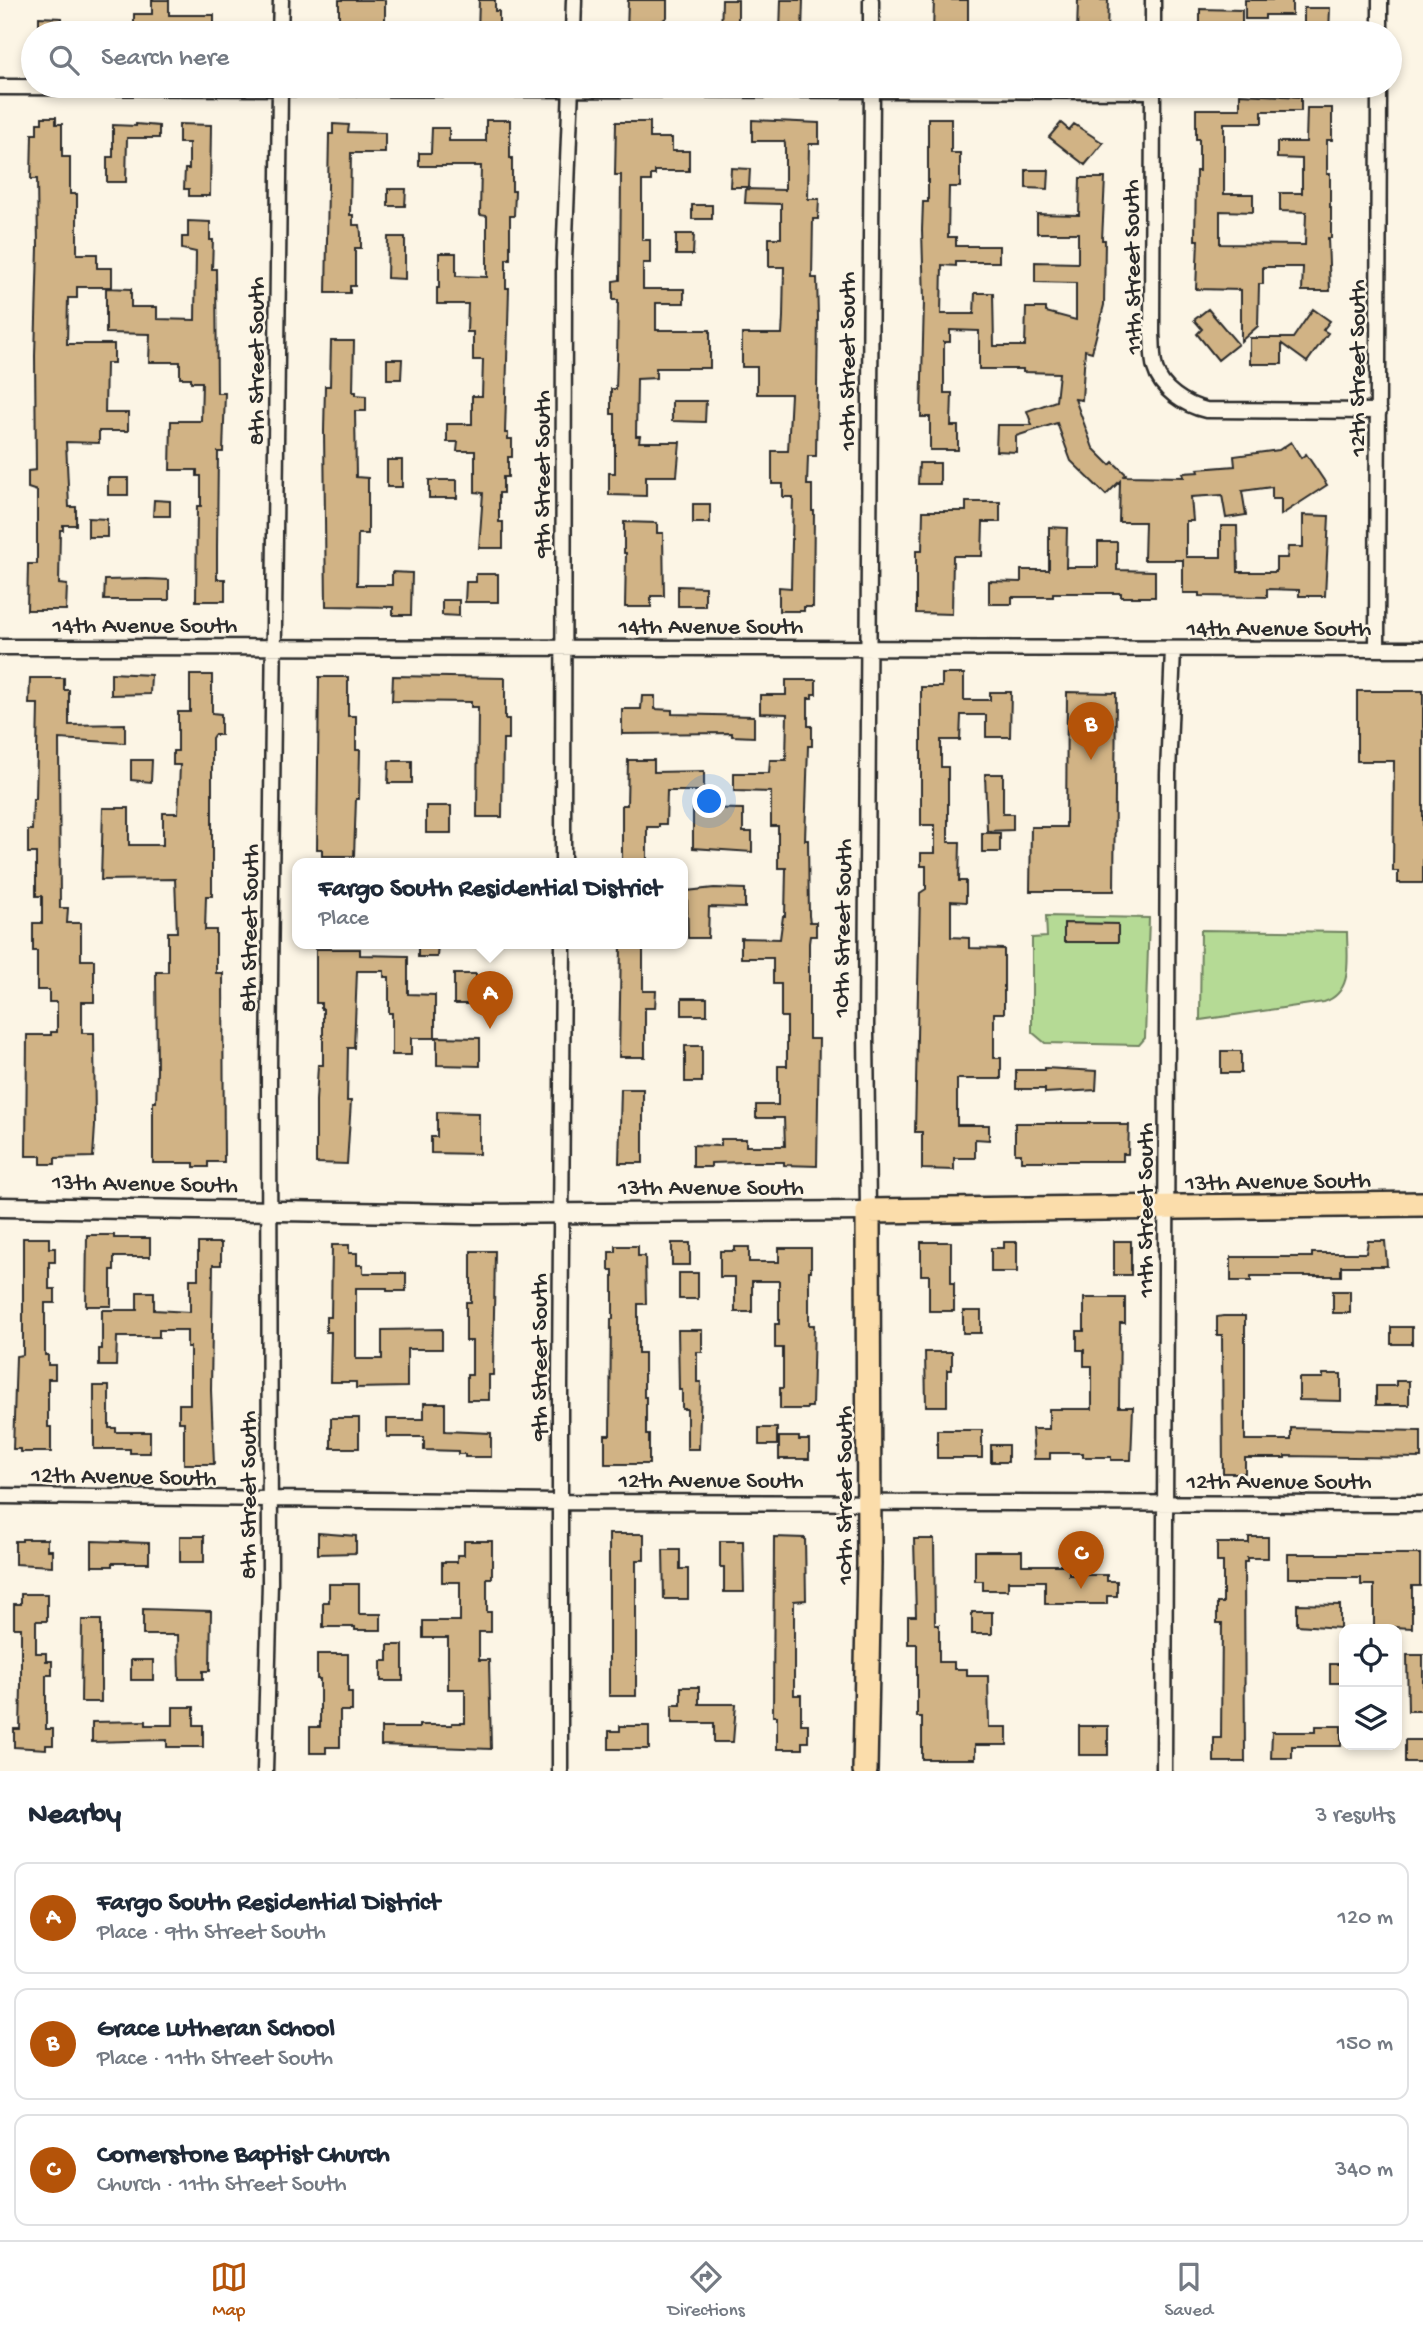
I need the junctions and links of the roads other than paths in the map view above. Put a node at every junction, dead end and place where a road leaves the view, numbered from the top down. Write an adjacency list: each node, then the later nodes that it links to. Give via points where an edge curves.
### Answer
1 (281, 0): 6 (street)
2 (574, 0): 7 (street)
3 (871, 0): 8 (street)
4 (1153, 0): 9 (street)
5 (1380, 0): 10 (street)
6 (281, 21)
7 (573, 21)
8 (871, 21)
9 (1153, 21)
10 (1380, 21)
11 (0, 87): 12 (street)
12 (21, 87)
13 (280, 98): 20 (street, 8th Street South)
14 (571, 98): 21 (street, 9th Street South, via 564,262)
15 (872, 98): 22 (street, 10th Street South)
16 (1153, 98): 18 (street, 11th Street South, via 1152,334 1155,368 1163,383 1192,407)
17 (1379, 98): 18 (street, 12th Street South)
18 (1379, 411): 24 (street, 12th Street South)
19 (0, 647): 20 (street, 14th Avenue South)
20 (275, 648): 21 (street, 14th Avenue South); 31 (street, 8th Street South)
21 (564, 648): 22 (street, 14th Avenue South); 26 (street, 9th Street South)
22 (870, 648): 23 (street, 14th Avenue South); 32 (street, 10th Street South)
23 (1173, 649): 24 (street, 14th Avenue South); 30 (street, 11th Street South, via 1168,787)
24 (1377, 649): 25 (street, 14th Avenue South)
25 (1423, 649)
26 (563, 858)
27 (563, 949): 33 (street, 9th Street South)
28 (1423, 1203): 30 (main road, 13th Avenue South)
29 (0, 1207): 31 (street, 13th Avenue South)
30 (1167, 1208): 32 (main road, 13th Avenue South); 38 (street, 11th Street South)
31 (269, 1209): 33 (street, 13th Avenue South); 35 (street, 8th Street South)
32 (868, 1211): 33 (street, 13th Avenue South); 37 (main road, 10th Street South)
33 (561, 1213): 36 (street, 9th Street South)
34 (0, 1496): 35 (street, 12th Avenue South)
35 (269, 1499): 36 (street, 12th Avenue South); 40 (street, 8th Street South)
36 (560, 1502): 37 (street, 12th Avenue South); 41 (street, 9th Street South)
37 (869, 1502): 38 (street, 12th Avenue South); 42 (main road, 10th Street South)
38 (1166, 1503): 39 (street, 12th Avenue South); 43 (street, 11th Street South)
39 (1423, 1504)
40 (265, 1771)
41 (560, 1771)
42 (865, 1771)
43 (1164, 1771)

